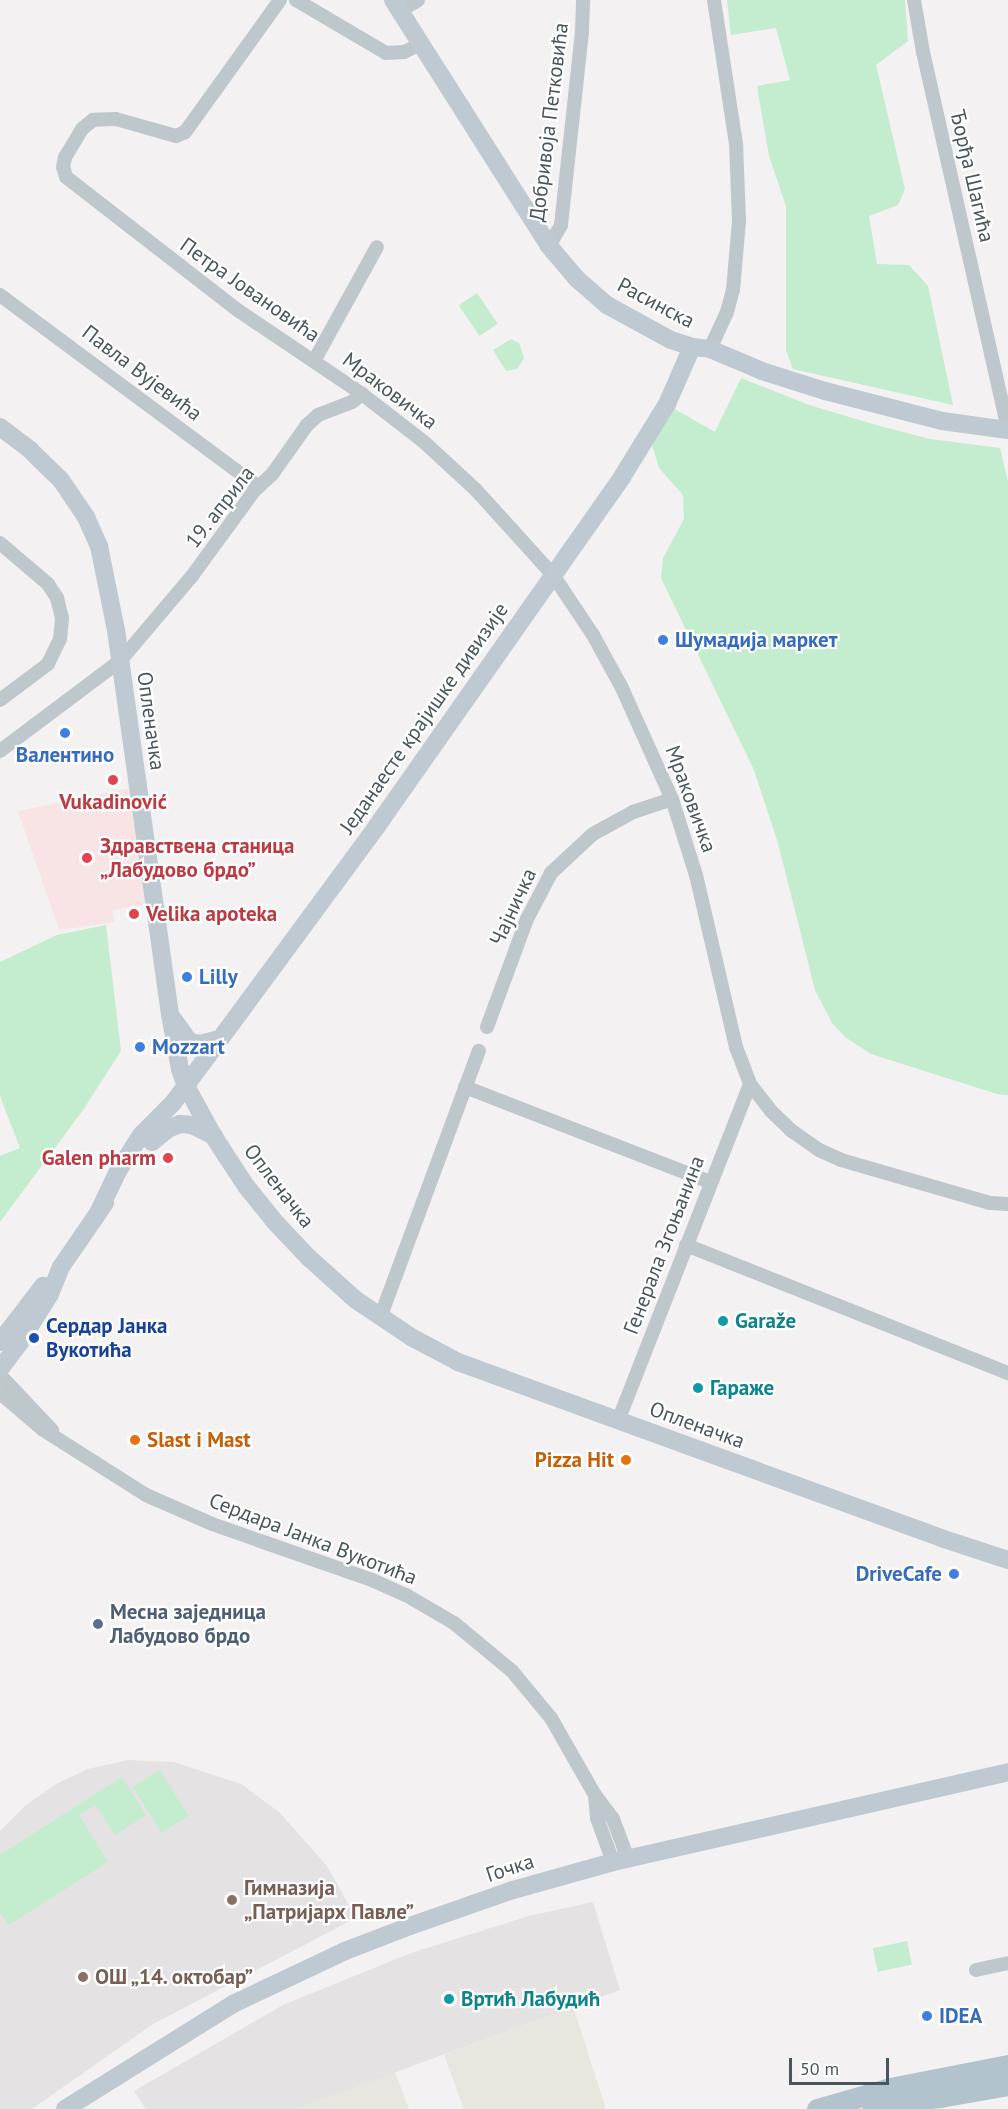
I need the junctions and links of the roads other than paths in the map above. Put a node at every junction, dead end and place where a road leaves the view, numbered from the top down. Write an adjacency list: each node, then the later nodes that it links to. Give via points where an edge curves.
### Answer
1 (280, 0): 14 (street, Петра Јовановића, via 185,132 176,136 116,118 93,120 82,129 65,157 64,172 70,182 157,250 238,311)
2 (296, 0): 8 (street, via 386,53 404,52)
3 (418, 0): 7 (street)
4 (583, 0): 9 (street, Добривоја Петковића, via 561,225)
5 (714, 0): 13 (street, via 736,144 739,221 733,290)
6 (914, 0): 17 (street, Ђорђа Шагића, via 922,52)
7 (397, 5): 8 (street, Расинска)
8 (421, 44): 9 (street, Расинска)
9 (549, 246): 12 (street, Расинска, via 577,279 607,305)
10 (377, 247): 14 (street, Петра Јовановића)
11 (0, 295): 18 (street, Павла Вујевића)
12 (692, 348): 13 (street, Расинска); 20 (street, Једанаесте крајишке дивизије, via 650,435)
13 (710, 349): 17 (street, Расинска, via 762,371 897,410 971,427)
14 (314, 361): 15 (street, Мраковичка)
15 (362, 394): 18 (street, 19. априла, via 313,419); 20 (street, Мраковичка, via 458,472)
16 (0, 428): 21 (street, Опленачка, via 61,480 93,530 109,590)
17 (1008, 430)
18 (259, 487): 21 (street, 19. априла, via 186,585)
19 (0, 543): 22 (street, via 48,584 62,618 60,639 48,664)
20 (553, 575): 24 (street, Мраковичка, via 622,688); 27 (street, Једанаесте крајишке дивизије, via 377,826)
21 (120, 661): 23 (street, 19. априла); 25 (street, Опленачка)
22 (0, 700)
23 (0, 751)
24 (672, 799): 26 (street, Чајничка, via 633,812 592,834 551,873 527,919); 29 (street, Мраковичка, via 696,875 736,1047)
25 (170, 1014): 27 (street, via 190,1042 200,1044); 30 (street, Опленачка)
26 (487, 1026)
27 (219, 1039): 30 (street, Једанаесте крајишке дивизије)
28 (479, 1051): 31 (street)
29 (750, 1084): 35 (street, Генерала Згоњанина); 36 (street, Мраковичка, via 792,1131 829,1155 981,1200)
30 (186, 1086): 32 (street, Једанаесте крајишке дивизије); 33 (street, Опленачка)
31 (465, 1087): 35 (street); 40 (street)
32 (173, 1103): 34 (street, Једанаесте крајишке дивизије); 37 (street, Једанаесте крајишке дивизије, via 141,1135)
33 (214, 1137): 34 (street, via 192,1125 180,1124); 40 (street, Опленачка, via 275,1222 339,1287)
34 (152, 1142): 37 (street, Једанаесте крајишке дивизије)
35 (710, 1182): 38 (street, Генерала Згоњанина)
36 (1008, 1204)
37 (99, 1211): 39 (street, Једанаесте крајишке дивизије)
38 (686, 1245): 43 (street); 46 (street, Генерала Згоњанина)
39 (61, 1267): 41 (street, Једанаесте крајишке дивизије); 42 (street, Једанаесте крајишке дивизије, via 50,1294)
40 (380, 1318): 46 (street, Опленачка, via 458,1362)
41 (0, 1342)
42 (0, 1369)
43 (1008, 1373)
44 (0, 1374): 47 (street, Сердара Јанка Вукотића)
45 (0, 1393): 47 (street, Сердара Јанка Вукотића, via 35,1424)
46 (618, 1421): 48 (street, Опленачка)
47 (57, 1436): 50 (street, Сердара Јанка Вукотића, via 101,1469 146,1495 212,1524 372,1580 454,1623 505,1664 531,1692 570,1748 595,1795 597,1818)
48 (1008, 1560)
49 (1008, 1772): 50 (street, Гочка)
50 (620, 1860): 55 (street, Гочка, via 513,1890 345,1951 209,2017)
51 (1008, 1963): 52 (street)
52 (976, 1970)
53 (1008, 2065): 56 (main road, via 890,2088)
54 (1008, 2085): 56 (main road, via 940,2097)
55 (65, 2109)
56 (817, 2109)

